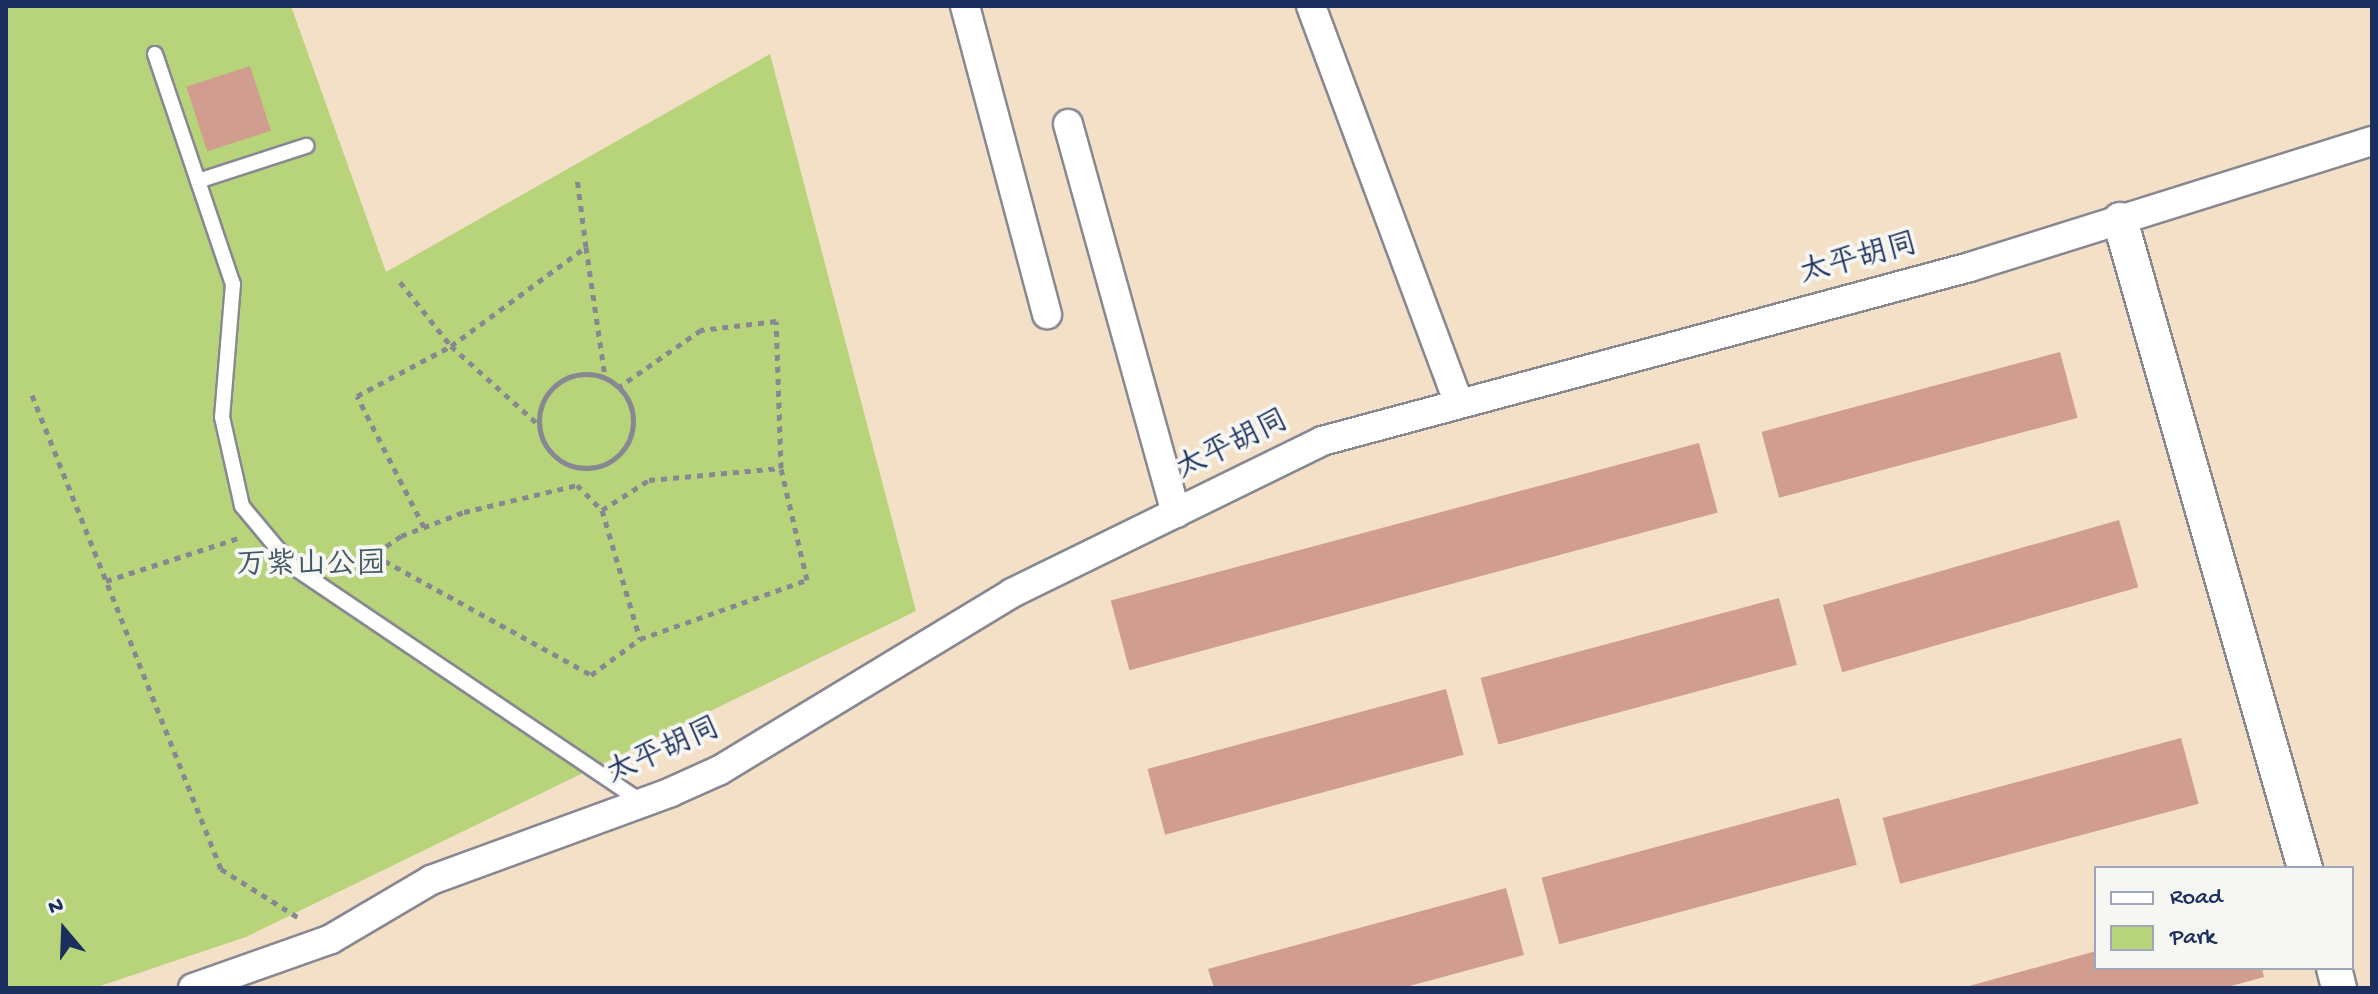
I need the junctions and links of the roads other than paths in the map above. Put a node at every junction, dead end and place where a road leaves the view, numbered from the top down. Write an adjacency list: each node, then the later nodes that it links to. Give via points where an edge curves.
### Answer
1 (965, 6): 9 (street)
2 (1311, 6): 10 (street)
3 (155, 54): 7 (lane)
4 (1068, 124): 11 (street)
5 (2372, 141): 8 (street, 太平胡同)
6 (306, 146): 7 (lane)
7 (198, 181): 12 (lane, via 233,284 222,417 242,506 292,566)
8 (2120, 220): 10 (street, 太平胡同, via 1970,267); 13 (street)
9 (1047, 314)
10 (1458, 402): 11 (street, 太平胡同, via 1322,441)
11 (1176, 513): 12 (street, 太平胡同, via 1012,593 720,770)
12 (642, 802): 14 (street, 太平胡同, via 431,880 331,939)
13 (2304, 866)
14 (193, 988)

